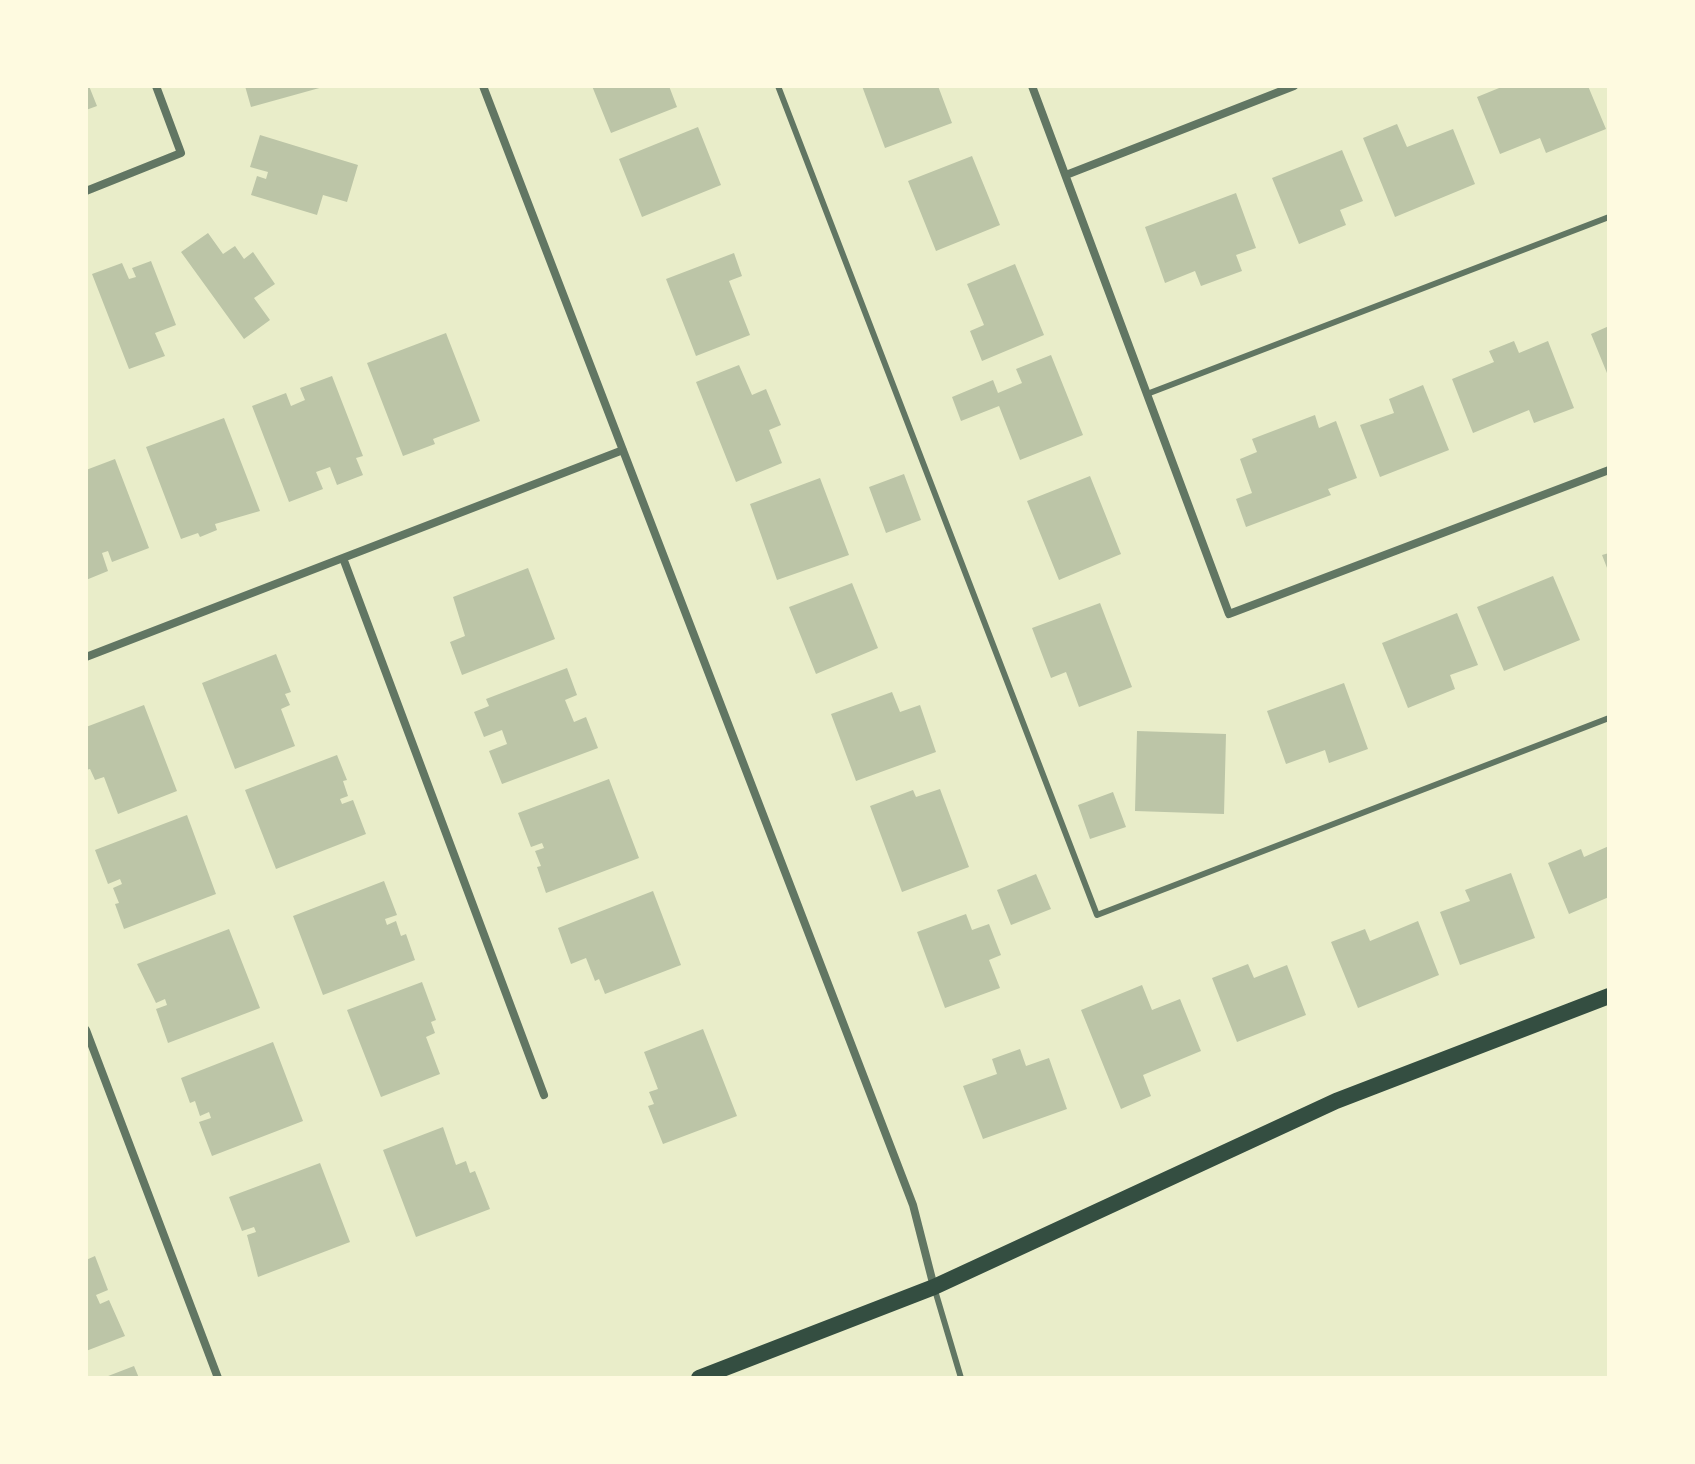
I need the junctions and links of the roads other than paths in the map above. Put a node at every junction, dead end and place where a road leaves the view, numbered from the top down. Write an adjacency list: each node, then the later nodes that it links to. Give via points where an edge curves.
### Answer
1 (156, 86): 7 (street, via 181,153)
2 (483, 86): 10 (street)
3 (778, 86): 14 (lane, via 1097,915)
4 (1032, 86): 6 (street)
5 (1294, 86): 6 (street)
6 (1066, 175): 9 (street)
7 (86, 191)
8 (1609, 217): 9 (lane)
9 (1147, 394): 11 (street, via 1229,614)
10 (623, 450): 12 (street); 18 (street, via 913,1205)
11 (1609, 470)
12 (343, 558): 13 (street); 17 (street)
13 (86, 657)
14 (1609, 718)
15 (1609, 996): 18 (main road, via 1336,1101)
16 (86, 1030): 19 (street)
17 (544, 1095)
18 (934, 1287): 20 (main road); 21 (lane)
19 (218, 1378)
20 (699, 1378)
21 (961, 1378)

